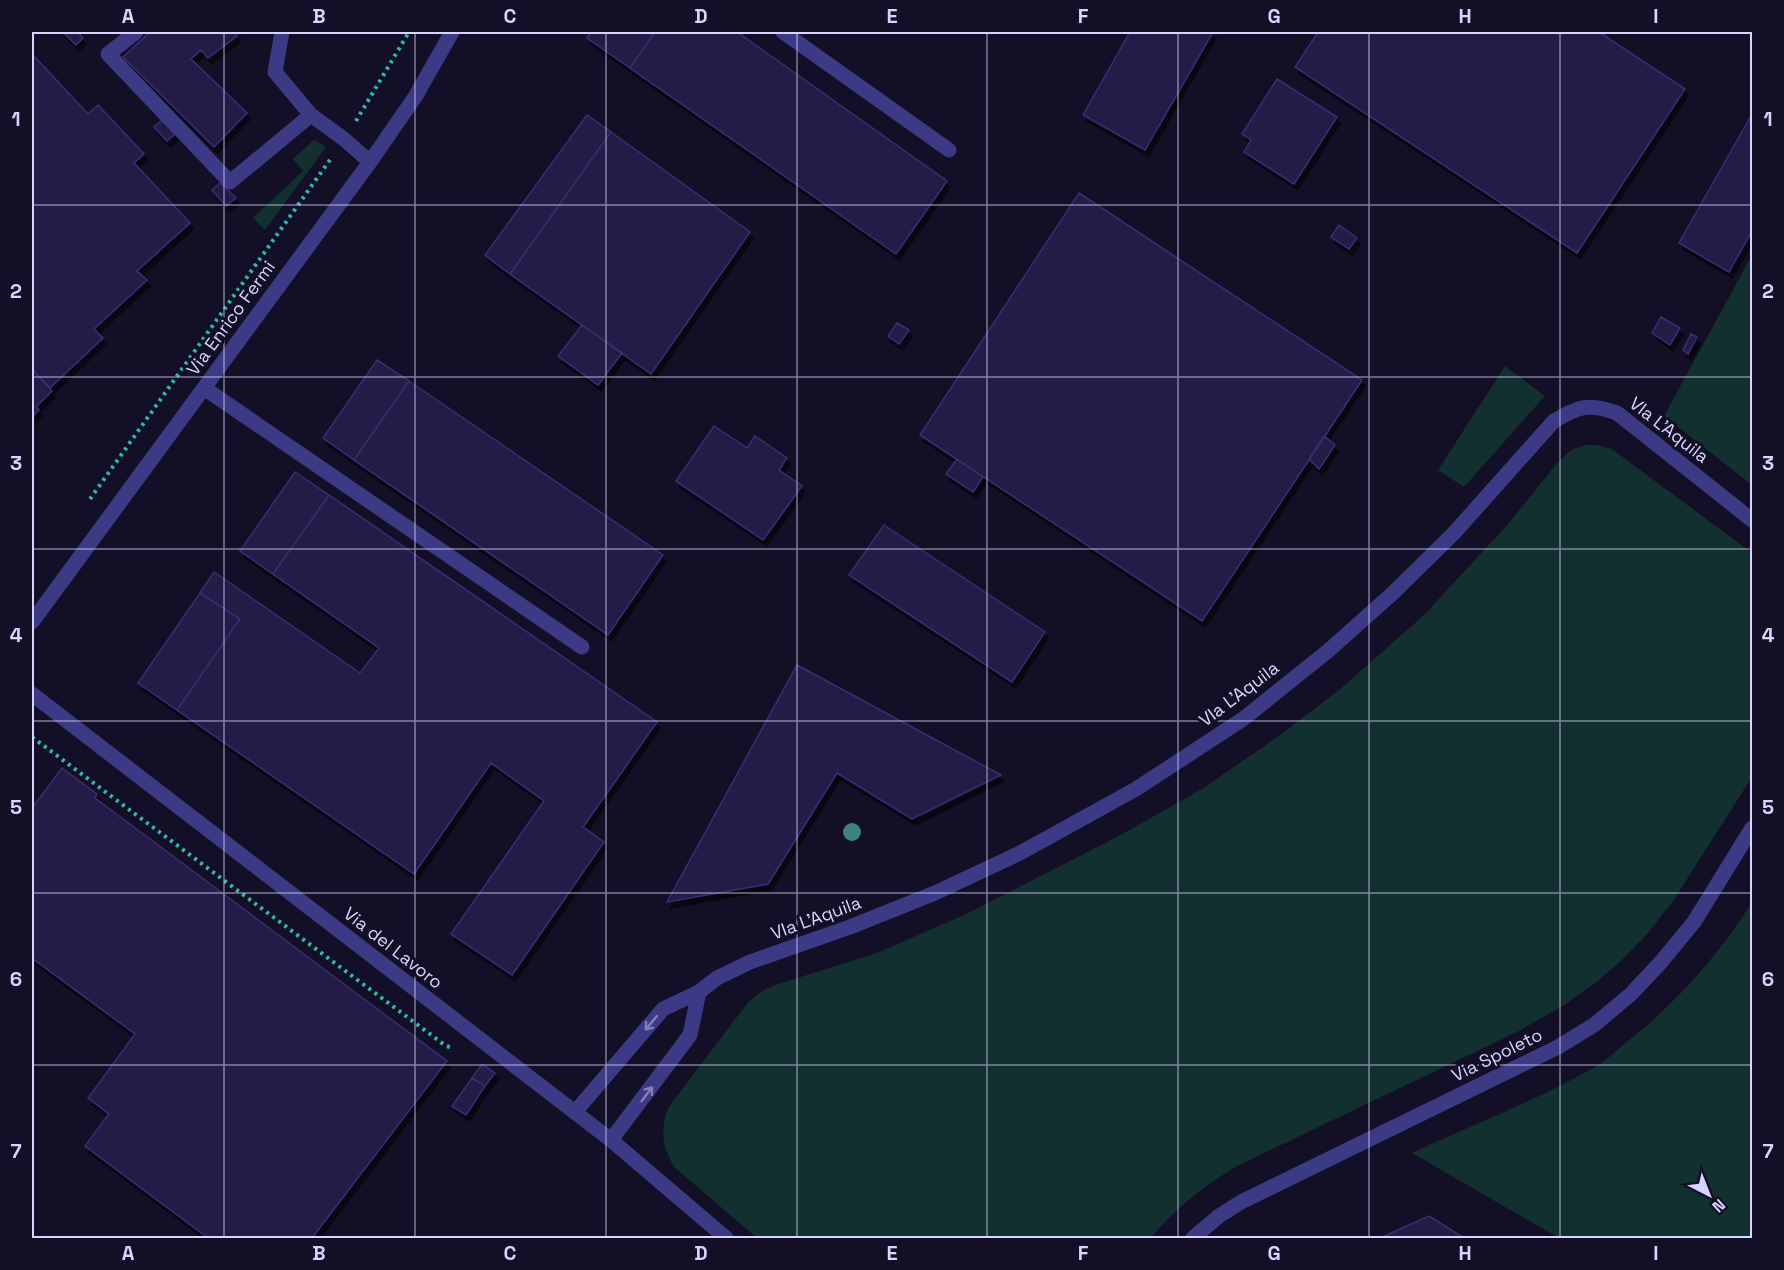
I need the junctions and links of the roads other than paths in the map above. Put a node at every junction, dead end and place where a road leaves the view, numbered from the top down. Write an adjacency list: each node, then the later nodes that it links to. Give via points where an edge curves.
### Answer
1 (136, 32): 5 (street, via 108,54 230,183)
2 (282, 32): 5 (street, via 275,72)
3 (452, 32): 7 (street, Via Enrico Fermi, via 415,97)
4 (783, 32): 6 (street)
5 (310, 115): 7 (street)
6 (949, 150)
7 (370, 162): 8 (street, Via Enrico Fermi)
8 (204, 388): 10 (street, Via Enrico Fermi); 11 (street)
9 (1752, 520): 14 (street, VIa L'Aquila, via 1617,413 1587,406 1572,410 1554,421 1393,593 1243,719 1136,789 1020,854 936,893 750,962)
10 (32, 622)
11 (582, 647)
12 (32, 694): 15 (street, Via del Lavoro)
13 (1752, 828): 18 (street, Via Spoleto, via 1694,922 1631,994 1594,1025 1558,1047 1241,1202)
14 (699, 992): 15 (street, VIa L'Aquila, one-way to 15, via 663,1009); 16 (street, one-way to 14, via 690,1035)
15 (574, 1112): 16 (street, Via del Lavoro)
16 (611, 1140): 17 (street, Via del Lavoro)
17 (726, 1239)
18 (1193, 1239)

